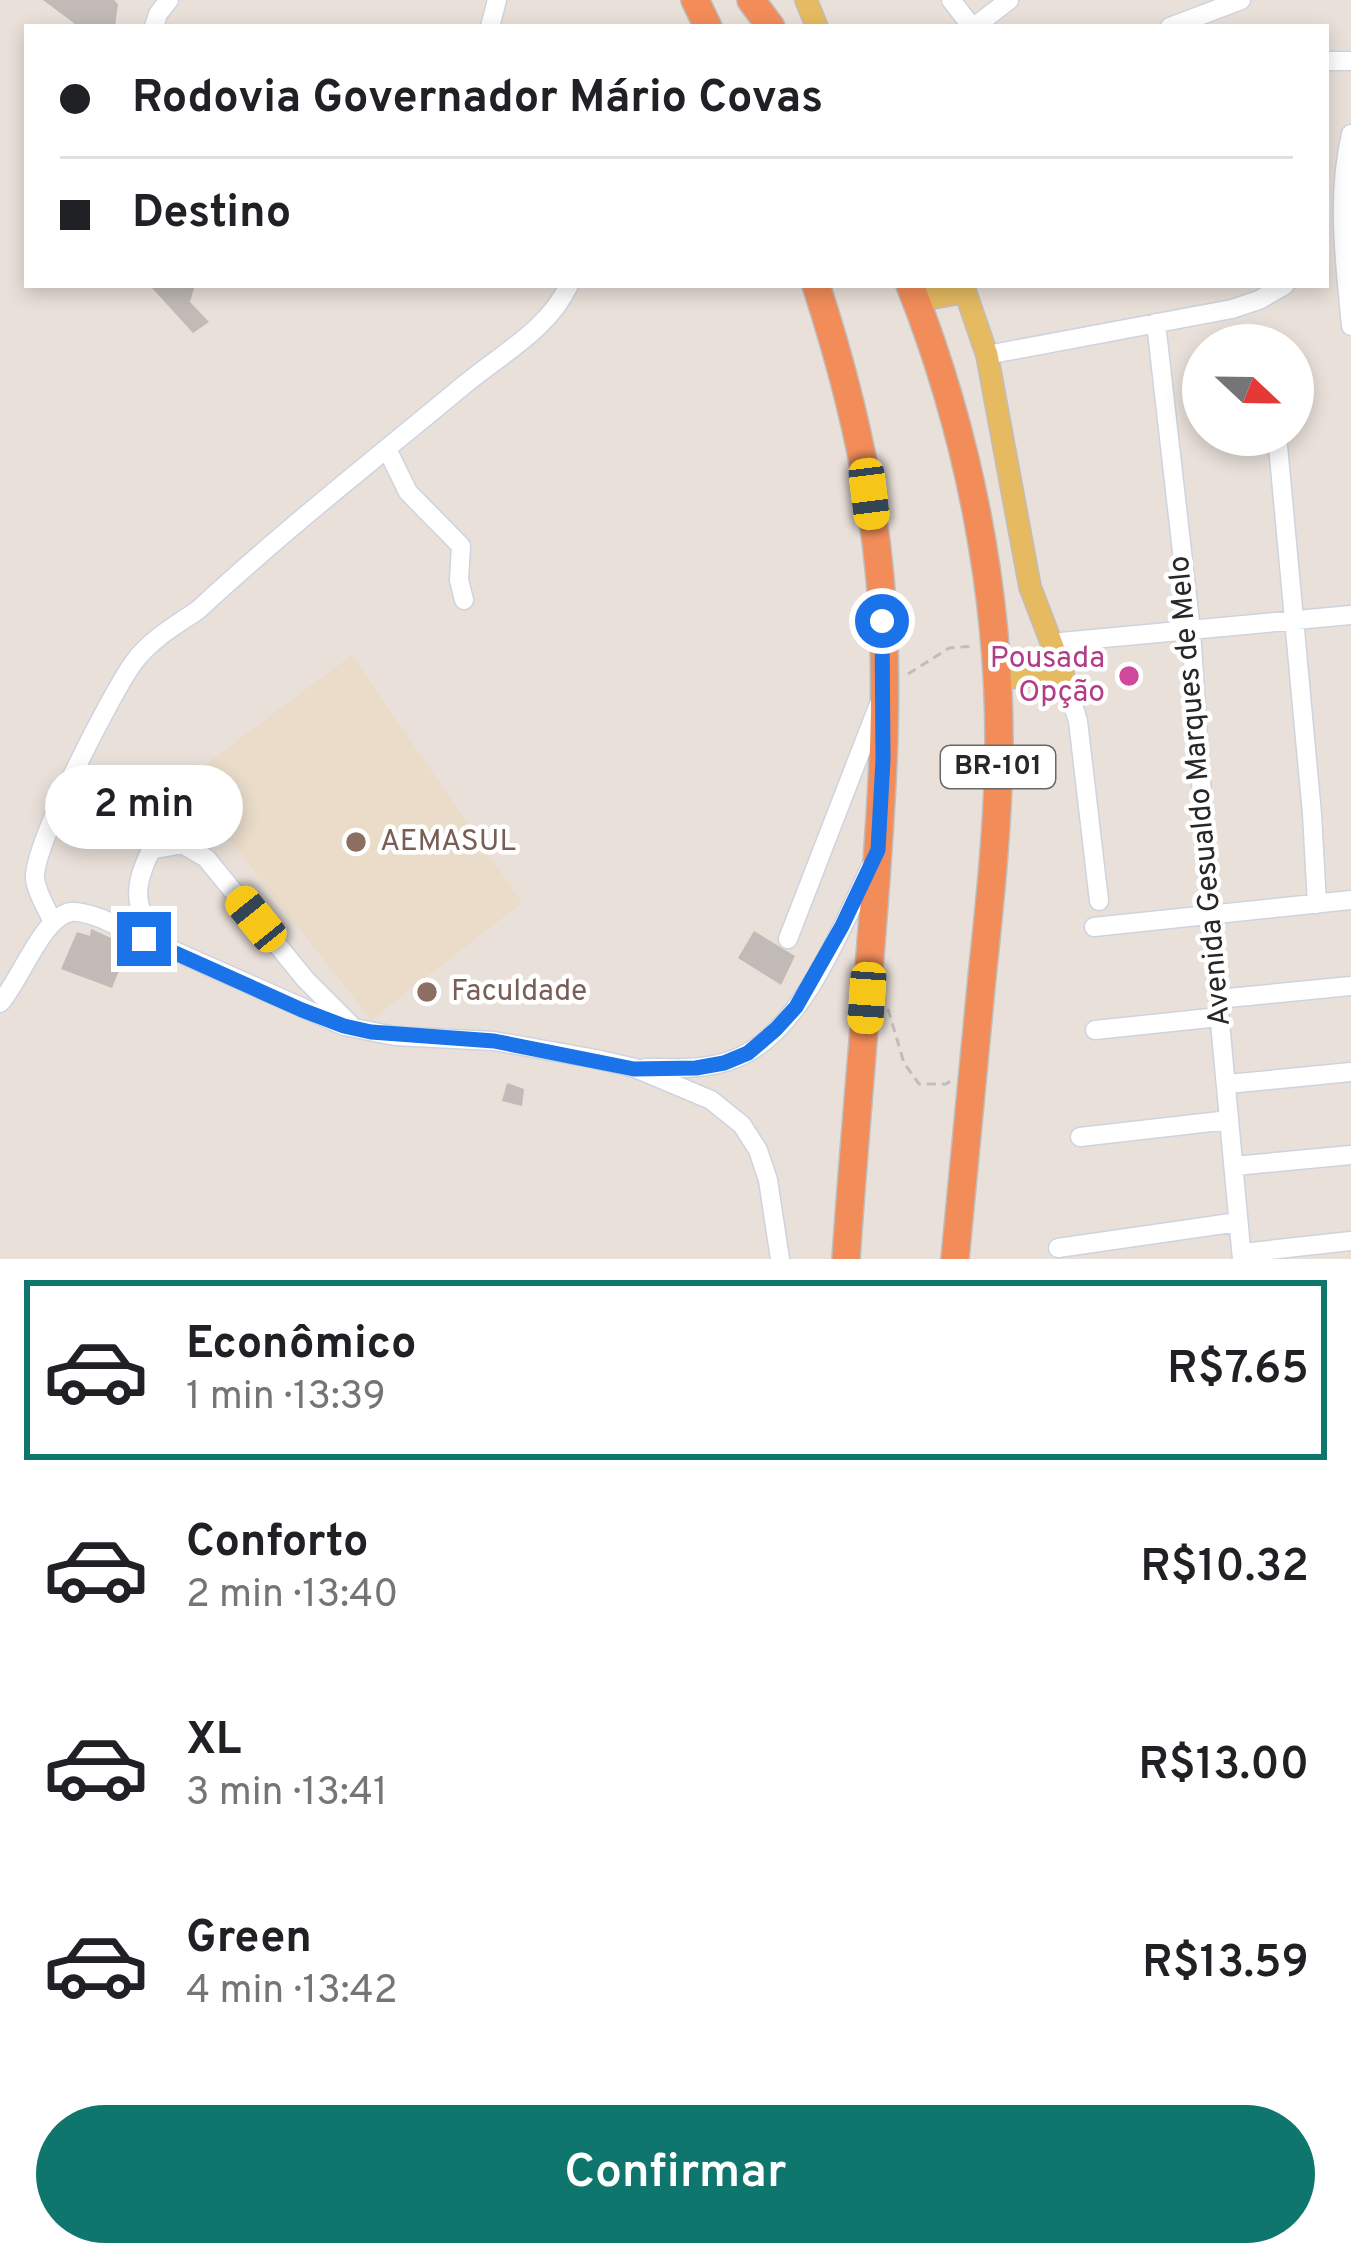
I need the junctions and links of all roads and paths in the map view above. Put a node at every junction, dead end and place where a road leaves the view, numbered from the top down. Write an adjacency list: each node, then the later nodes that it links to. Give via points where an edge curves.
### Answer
1 (952, 0): 4 (street)
2 (1009, 0): 5 (street)
3 (1241, 0): 6 (street)
4 (971, 24)
5 (977, 24)
6 (1178, 24)
7 (1351, 134): 8 (street)
8 (1347, 178): 9 (street)
9 (1342, 230): 10 (street); 17 (street)
10 (1329, 244)
11 (568, 288): 19 (street, via 542,324)
12 (818, 288): 29 (highway, via 869,494)
13 (964, 288): 15 (main road); 18 (main road)
14 (1280, 288): 16 (street, via 1232,309)
15 (913, 293): 26 (highway, BR-101, via 962,450)
16 (1156, 323): 18 (street); 24 (street, Avenida Gesualdo Marques de Melo)
17 (1351, 326)
18 (986, 356): 25 (main road, via 1030,587)
19 (387, 449): 21 (street, via 408,492 461,547); 35 (street, via 133,664 38,858 35,877)
20 (1279, 456): 23 (street)
21 (464, 600)
22 (1351, 615): 23 (street)
23 (1294, 621): 24 (street); 33 (street)
24 (1190, 632): 25 (street); 34 (street, Avenida Gesualdo Marques de Melo)
25 (1050, 643): 27 (main road)
26 (994, 645): 28 (highway, BR-101); 29 (path, via 949,648)
27 (1063, 673): 28 (main road); 32 (street, via 1078,721)
28 (996, 679): 45 (highway, BR-101, via 997,828)
29 (883, 694): 30 (highway); 37 (street)
30 (878, 850): 46 (street, via 796,1007 763,1041 724,1063); 58 (highway)
31 (1351, 900): 33 (street)
32 (1099, 901)
33 (1318, 904): 34 (street)
34 (1210, 915): 36 (street); 42 (street, Avenida Gesualdo Marques de Melo)
35 (53, 922): 38 (street, via 79,912); 41 (street)
36 (1094, 927)
37 (788, 939)
38 (159, 946): 43 (street); 43 (street, via 140,911 138,877 151,850 182,844 206,859)
39 (1351, 986): 42 (street)
40 (884, 997): 45 (path, via 904,1063 919,1084 946,1084)
41 (0, 1003)
42 (1218, 1008): 44 (street); 48 (street, Avenida Gesualdo Marques de Melo)
43 (354, 1029): 46 (street, via 494,1041)
44 (1095, 1030)
45 (974, 1066): 59 (highway, BR-101)
46 (634, 1069): 57 (street, via 711,1100 742,1125 768,1180)
47 (1351, 1072): 48 (street)
48 (1228, 1084): 49 (street, Avenida Gesualdo Marques de Melo)
49 (1229, 1120): 50 (street); 52 (street, Avenida Gesualdo Marques de Melo)
50 (1080, 1137)
51 (1351, 1155): 52 (street)
52 (1234, 1166): 53 (street, Avenida Gesualdo Marques de Melo)
53 (1238, 1222): 54 (street); 56 (street, Avenida Gesualdo Marques de Melo)
54 (1058, 1248)
55 (1340, 1248): 56 (street)
56 (1242, 1256)
57 (780, 1259)
58 (846, 1259)
59 (955, 1259)

